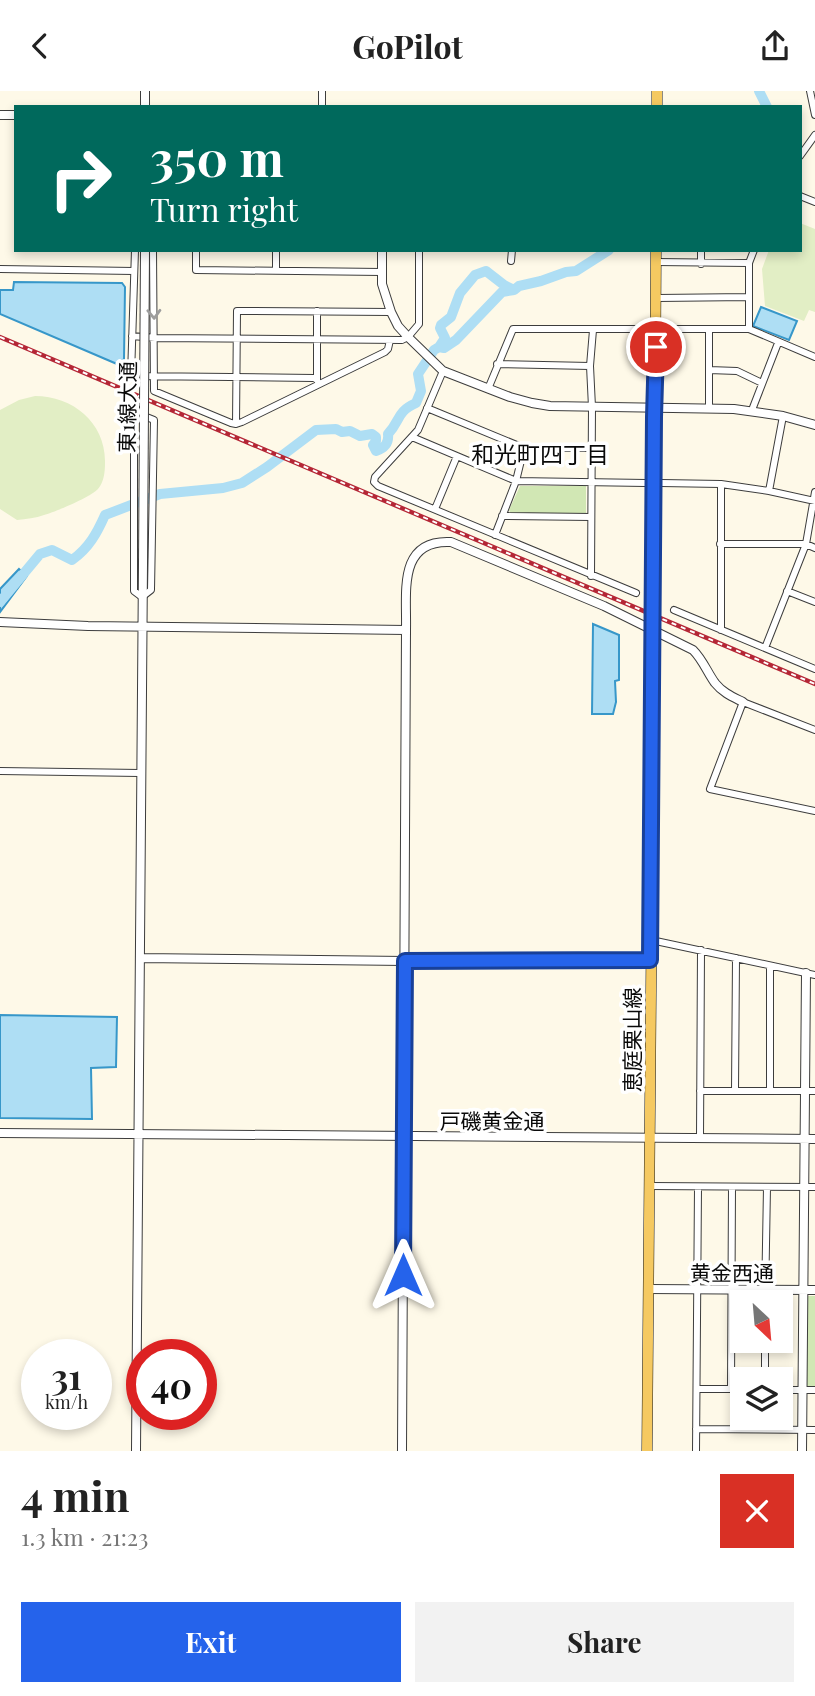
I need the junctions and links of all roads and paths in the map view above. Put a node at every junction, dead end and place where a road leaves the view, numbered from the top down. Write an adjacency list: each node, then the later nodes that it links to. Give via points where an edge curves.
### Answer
1 (810, 91): 2 (street)
2 (815, 115)
3 (815, 135): 4 (street)
4 (802, 153)
5 (135, 252): 22 (street)
6 (145, 252): 79 (street, 東1線大通, bridge)
7 (153, 252): 34 (street, one-way to 34)
8 (196, 252): 21 (street, via 196,270)
9 (276, 252): 21 (street)
10 (382, 252): 23 (street)
11 (419, 252): 33 (street, via 419,324)
12 (512, 252): 16 (street)
13 (656, 252): 17 (main road, 恵庭栗山線)
14 (701, 252): 19 (street)
15 (753, 252): 18 (street)
16 (511, 261)
17 (656, 262): 19 (street); 25 (main road, 恵庭栗山線)
18 (749, 263): 19 (street); 24 (street)
19 (701, 264)
20 (0, 269): 22 (street)
21 (276, 270): 23 (street)
22 (134, 271): 32 (street)
23 (382, 272): 27 (street)
24 (749, 297): 25 (street); 30 (street)
25 (657, 298): 29 (main road, 恵庭栗山線)
26 (317, 311): 27 (street); 35 (street, via 237,311); 36 (street)
27 (391, 312): 33 (street)
28 (593, 330): 29 (street); 40 (street, via 513,329); 41 (street)
29 (657, 330): 31 (street); 51 (main road, 恵庭栗山線)
30 (749, 330): 31 (street); 38 (street)
31 (709, 331): 42 (street)
32 (132, 336): 34 (street); 44 (street, via 131,376)
33 (408, 337): 37 (street); 43 (street)
34 (155, 338): 35 (street); 44 (street)
35 (237, 338): 36 (street); 45 (street)
36 (318, 340): 37 (street); 46 (street)
37 (390, 340): 46 (street, via 385,352)
38 (778, 342): 39 (street); 47 (street)
39 (815, 357)
40 (497, 364): 41 (street); 48 (street)
41 (590, 366): 49 (street)
42 (709, 370): 47 (street, via 737,372); 52 (street)
43 (443, 371): 48 (street); 50 (street)
44 (155, 377): 45 (street); 55 (street, via 154,391)
45 (236, 378): 46 (street); 55 (street)
46 (318, 382): 55 (street)
47 (762, 383): 53 (street)
48 (488, 389): 49 (street, via 532,403)
49 (592, 407): 51 (street); 59 (street)
50 (427, 408): 57 (street); 58 (street)
51 (655, 408): 52 (street); 93 (main road, 恵庭栗山線, bridge)
52 (709, 408): 53 (street)
53 (752, 410): 54 (street)
54 (783, 416): 56 (street); 66 (street)
55 (236, 424)
56 (815, 425)
57 (412, 437): 60 (street); 69 (street, via 374,482)
58 (524, 448): 59 (street); 61 (street)
59 (591, 449): 62 (street)
60 (457, 456): 61 (street); 69 (street)
61 (516, 481): 62 (street); 70 (street)
62 (591, 482): 63 (street); 71 (street)
63 (646, 483)
64 (661, 483): 65 (street)
65 (721, 484): 66 (street); 73 (street)
66 (769, 491): 68 (street)
67 (815, 492): 68 (street)
68 (814, 501): 74 (street)
69 (435, 509): 72 (street)
70 (502, 516): 71 (street); 72 (street)
71 (591, 517): 76 (street)
72 (495, 535): 76 (street)
73 (720, 544): 74 (street); 85 (street)
74 (806, 544): 75 (street); 77 (street)
75 (815, 548)
76 (591, 576): 78 (street)
77 (787, 591): 80 (street); 86 (street)
78 (636, 593)
79 (142, 597): 79 (street, via 152,590 154,420 134,412 134,591); 83 (street, 東1線大通)
80 (815, 602)
81 (674, 610): 85 (street)
82 (0, 622): 83 (street)
83 (142, 626): 84 (street); 91 (street, 東1線大通)
84 (406, 630): 88 (street, via 412,559 432,543 451,542 604,606 693,650 721,690); 98 (street)
85 (721, 630): 86 (street)
86 (765, 648): 87 (street)
87 (815, 669)
88 (743, 702): 89 (street); 92 (street, via 710,789)
89 (815, 730)
90 (0, 771): 91 (street)
91 (140, 773): 95 (street, 東1線大通)
92 (815, 811)
93 (651, 940): 94 (street); 97 (main road, 恵庭栗山線)
94 (701, 950): 96 (street); 101 (street)
95 (139, 958): 98 (street); 107 (street, 東1線大通)
96 (736, 958): 99 (street); 102 (street)
97 (650, 960): 98 (street); 109 (main road, 恵庭栗山線)
98 (405, 961): 108 (street)
99 (770, 966): 100 (street); 103 (street)
100 (810, 974): 104 (street)
101 (700, 1091): 102 (street); 110 (street)
102 (735, 1091): 103 (street)
103 (770, 1091): 104 (street)
104 (804, 1091): 105 (street); 111 (street)
105 (815, 1091)
106 (0, 1133): 107 (street, 戸磯黄金通)
107 (138, 1134): 108 (street, 戸磯黄金通); 135 (street, 東1線大通)
108 (403, 1137): 109 (street, 戸磯黄金通); 136 (street)
109 (650, 1137): 110 (street, 戸磯黄金通); 113 (main road, 恵庭栗山線)
110 (700, 1138): 111 (street, 戸磯黄金通)
111 (804, 1139): 112 (street, 戸磯黄金通); 117 (street)
112 (815, 1139)
113 (650, 1186): 114 (street); 119 (main road, 恵庭栗山線)
114 (698, 1187): 115 (street); 121 (street)
115 (732, 1187): 116 (street); 120 (street)
116 (766, 1187): 117 (street); 122 (street)
117 (804, 1187): 118 (street); 124 (street)
118 (815, 1188)
119 (649, 1289): 121 (street, 黄金西通); 137 (main road, 恵庭栗山線)
120 (731, 1289): 121 (street, 黄金西通); 122 (street, 黄金西通); 126 (street)
121 (696, 1290): 127 (street)
122 (765, 1290)
123 (793, 1290): 124 (street, 黄金西通)
124 (803, 1290): 125 (street, 黄金西通); 130 (street)
125 (815, 1290)
126 (731, 1367)
127 (697, 1389): 128 (street); 132 (street)
128 (730, 1389)
129 (793, 1390): 130 (street)
130 (802, 1390): 131 (street); 133 (street)
131 (815, 1390)
132 (696, 1429): 133 (street); 138 (street)
133 (802, 1430): 134 (street); 139 (street)
134 (815, 1430)
135 (136, 1451)
136 (402, 1451)
137 (647, 1451)
138 (696, 1451)
139 (802, 1451)

